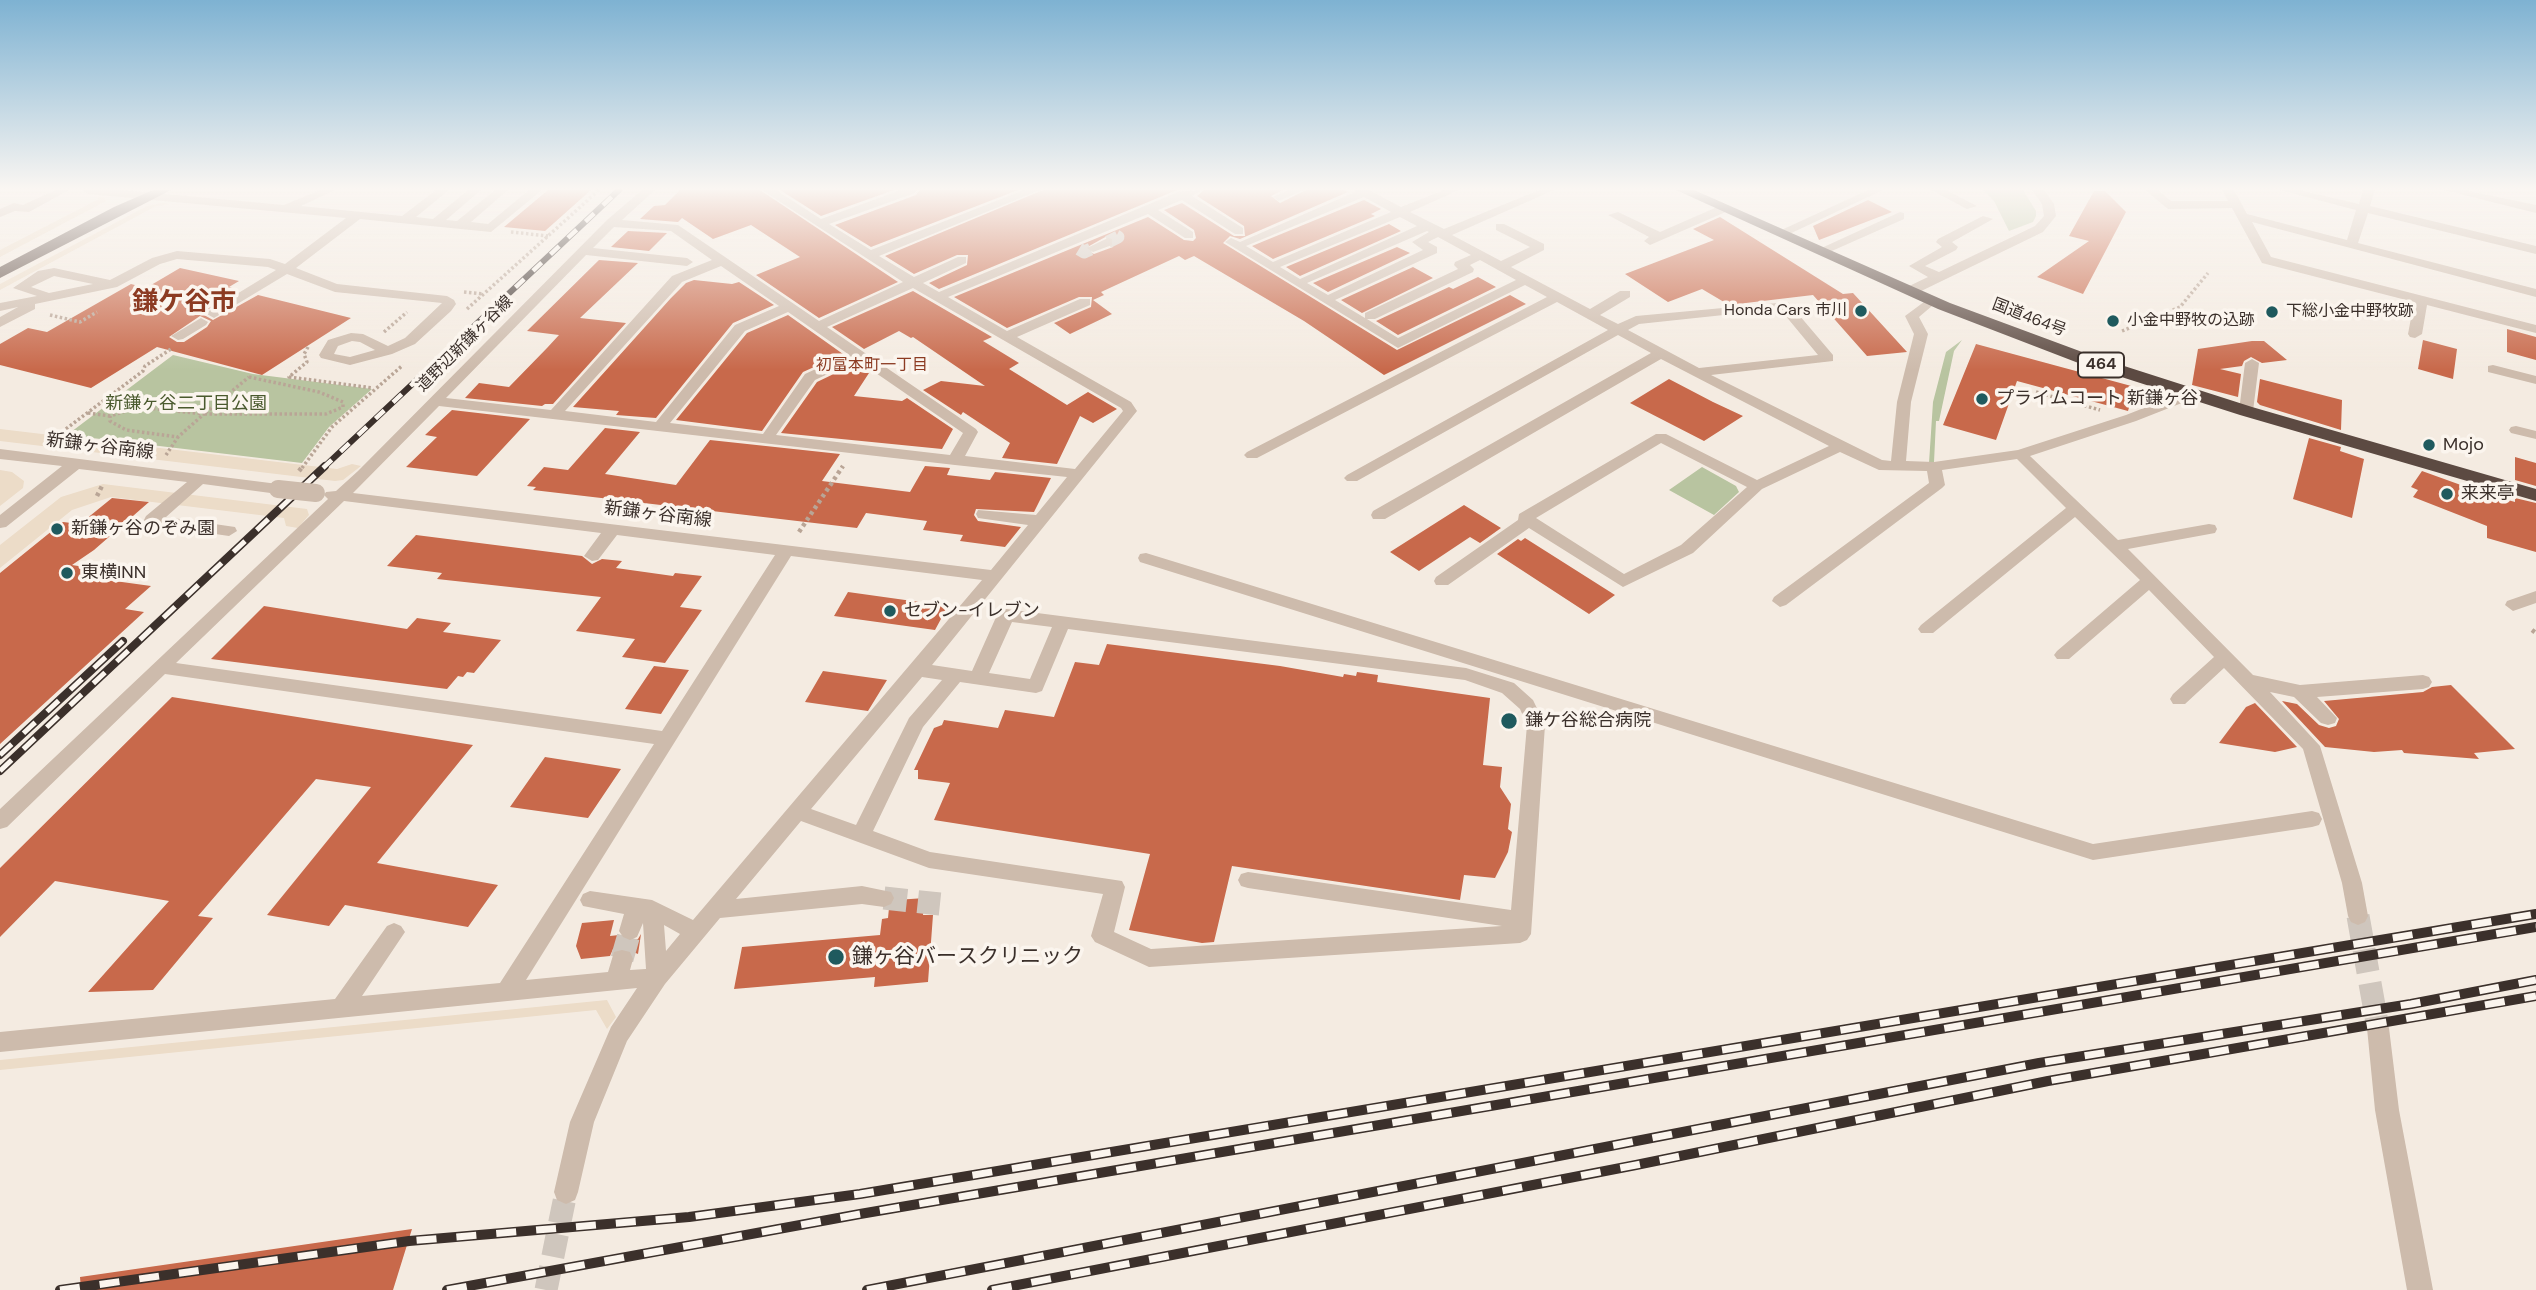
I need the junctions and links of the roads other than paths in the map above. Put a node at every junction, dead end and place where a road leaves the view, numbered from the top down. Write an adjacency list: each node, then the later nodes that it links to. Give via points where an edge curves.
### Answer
1 (25, 250): 25 (highway)
2 (43, 250): 29 (highway)
3 (312, 250): 28 (street)
4 (705, 250): 24 (street)
5 (862, 250): 20 (street)
6 (882, 250): 20 (street)
7 (1071, 250): 41 (street)
8 (1256, 250): 32 (street, via 1398,344)
9 (1310, 250): 26 (street)
10 (1383, 250): 31 (street)
11 (1433, 250): 39 (street)
12 (1473, 250): 21 (street)
13 (1533, 250): 27 (street)
14 (1946, 250): 30 (street, via 1915,266)
15 (1992, 250): 30 (street)
16 (2261, 250): 43 (street, via 2266,260)
17 (2368, 250): 36 (street)
18 (583, 251): 23 (street); 66 (street, 道野辺新鎌ヶ谷線)
19 (1821, 251): 35 (highway, 国道464号 / 464)
20 (870, 255): 33 (street)
21 (1482, 255): 27 (street); 49 (street, via 1460,265 1468,269)
22 (962, 260): 33 (street)
23 (687, 261)
24 (721, 261): 46 (street); 68 (street, via 677,279)
25 (0, 262)
26 (1279, 263)
27 (1502, 265): 32 (street)
28 (288, 268): 34 (street, via 177,255); 47 (street); 58 (street, via 335,288 447,300 446,308 410,341)
29 (0, 273)
30 (1938, 277): 35 (street)
31 (1306, 278)
32 (1527, 279): 40 (street)
33 (912, 282): 41 (street); 52 (street)
34 (112, 284): 38 (street); 38 (street, via 54,272 20,288)
35 (1910, 291): 42 (highway, 国道464号 / 464)
36 (2536, 293)
37 (1625, 294): 48 (street)
38 (60, 296): 45 (street); 51 (street)
39 (1334, 296)
40 (1558, 296): 48 (street); 76 (street)
41 (938, 297): 57 (street)
42 (1933, 300): 65 (highway, 国道464号 / 464, via 2056,349); 79 (street, via 1912,317 1922,334 1904,402)
43 (2421, 301): 54 (street); 55 (street)
44 (1085, 302): 57 (street)
45 (0, 307)
46 (789, 307): 52 (street); 69 (street, via 740,328)
47 (214, 314)
48 (1592, 314): 53 (street)
49 (1370, 316)
50 (201, 322): 56 (street)
51 (0, 323)
52 (817, 327): 60 (street)
53 (1619, 329): 59 (street); 63 (street, via 1636,320 1783,305 1828,358); 82 (street)
54 (2536, 329)
55 (2415, 334)
56 (178, 336)
57 (1005, 337): 81 (street, via 1130,411)
58 (387, 351)
59 (1663, 352): 63 (street); 89 (street)
60 (857, 355): 72 (street, via 810,377); 77 (street, via 971,432)
61 (2252, 363): 67 (street)
62 (2493, 369): 64 (street)
63 (1699, 372): 73 (street)
64 (2536, 380)
65 (2192, 394): 67 (highway, 国道464号 / 464); 75 (street)
66 (433, 401): 68 (street); 86 (street, 道野辺新鎌ヶ谷線)
67 (2246, 411): 85 (highway, 国道464号 / 464)
68 (556, 413): 69 (street)
69 (660, 426): 72 (street)
70 (2516, 429): 71 (street)
71 (2536, 435)
72 (767, 438): 77 (street)
73 (1839, 447): 79 (street, via 1879,466); 84 (street)
74 (0, 454): 78 (street, 新鎌ヶ谷南線)
75 (2020, 454): 80 (street); 87 (street)
76 (1252, 455)
77 (955, 460): 81 (street)
78 (76, 463): 83 (street, 新鎌ヶ谷南線); 92 (street)
79 (1898, 467): 80 (street)
80 (1934, 467): 104 (street, via 1937,485)
81 (1079, 474): 91 (street)
82 (1352, 478)
83 (200, 479): 86 (street, 新鎌ヶ谷南線, bridge); 95 (street, via 152,520)
84 (1757, 486): 90 (street, via 1661,437 1525,517); 90 (street, via 1688,549 1623,582)
85 (2536, 495)
86 (339, 496): 93 (street, 新鎌ヶ谷南線); 110 (street, 道野辺新鎌ヶ谷線)
87 (2076, 508): 96 (street); 107 (street)
88 (984, 514): 91 (street)
89 (1379, 515)
90 (1529, 520): 102 (street)
91 (1041, 521): 100 (street)
92 (0, 523)
93 (613, 529): 97 (street, 新鎌ヶ谷南線); 98 (street)
94 (2209, 529): 96 (street)
95 (229, 531)
96 (2115, 546): 101 (street)
97 (786, 551): 100 (street, 新鎌ヶ谷南線); 120 (street)
98 (592, 556)
99 (1146, 558): 114 (street)
100 (995, 576): 111 (street)
101 (2150, 580): 108 (street); 109 (street)
102 (1442, 581)
103 (2536, 597): 105 (street)
104 (1780, 601)
105 (2513, 605)
106 (1062, 622): 113 (street, via 1006,615); 113 (street, via 1036,687); 114 (street)
107 (1927, 629)
108 (2063, 655)
109 (2225, 657): 115 (street); 118 (street)
110 (159, 667): 120 (street); 123 (street, 道野辺新鎌ヶ谷線)
111 (918, 670): 112 (street); 121 (street)
112 (956, 675): 113 (street); 124 (street, via 916,723)
113 (978, 678)
114 (1512, 680): 122 (street, via 2093,852); 131 (street, via 1536,725)
115 (2249, 681): 117 (street); 130 (street, via 2311,746)
116 (2423, 682): 117 (street)
117 (2300, 692): 119 (street)
118 (2179, 699)
119 (2328, 718)
120 (666, 739): 138 (street)
121 (797, 812): 124 (street); 129 (street)
122 (2312, 819)
123 (0, 821)
124 (861, 835): 131 (street, via 929,860 1115,887 1102,936 1149,958 1520,934)
125 (1248, 880): 131 (street)
126 (884, 898): 129 (street, via 862,895)
127 (590, 900): 128 (street)
128 (644, 907): 132 (street); 133 (street); 136 (street)
129 (715, 910): 133 (street)
130 (2358, 916)
131 (1521, 920)
132 (629, 931)
133 (696, 932): 136 (street)
134 (394, 933): 139 (street)
135 (622, 958): 137 (street)
136 (657, 977): 137 (street); 142 (street, via 619,1034 599,1078 582,1122)
137 (617, 981): 138 (street)
138 (507, 990): 139 (street)
139 (342, 1007): 141 (street)
140 (2378, 1028): 143 (street, via 2387,1110)
141 (0, 1042)
142 (566, 1192)
143 (2420, 1290)

